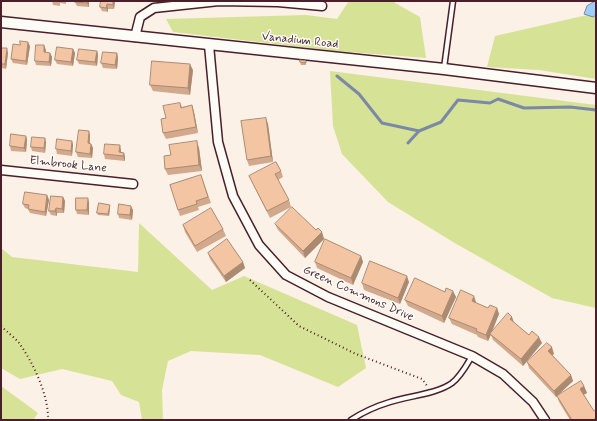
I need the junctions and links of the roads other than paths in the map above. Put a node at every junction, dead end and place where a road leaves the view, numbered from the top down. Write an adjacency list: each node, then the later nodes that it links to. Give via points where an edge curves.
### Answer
1 (453, 1): 6 (lane)
2 (322, 6): 4 (street, via 278,2 220,2 154,8 140,17)
3 (1, 22): 4 (street, Vanadium Road)
4 (134, 37): 5 (street, Vanadium Road)
5 (209, 45): 6 (street, Vanadium Road); 10 (street, Green Commons Drive, via 218,142 233,196 259,245 286,275 328,297)
6 (444, 69): 7 (street, Vanadium Road)
7 (596, 88)
8 (1, 170): 9 (street, Elmbrook Lane)
9 (133, 184)
10 (472, 356): 11 (lane, via 463,372 451,384 390,402); 12 (street, Green Commons Drive, via 503,374 533,402)
11 (351, 420)
12 (545, 420)

